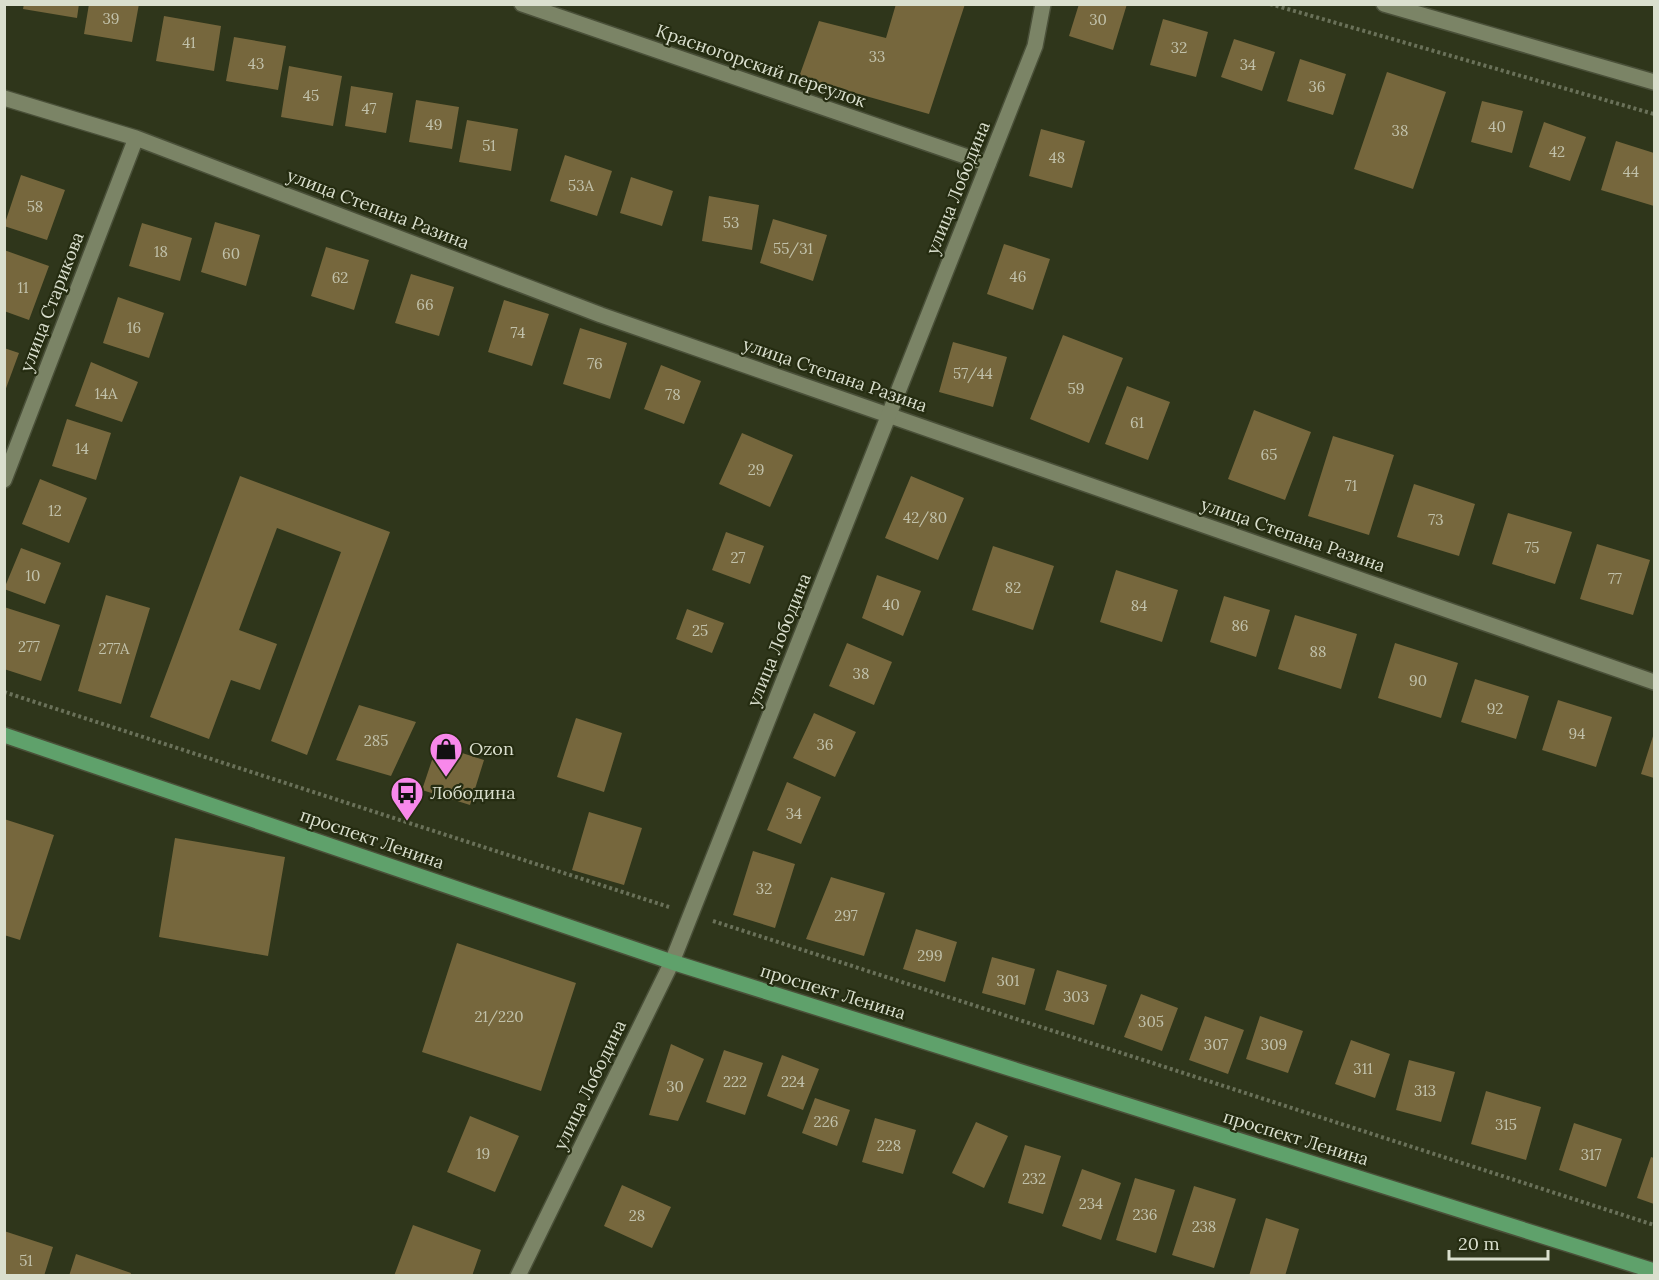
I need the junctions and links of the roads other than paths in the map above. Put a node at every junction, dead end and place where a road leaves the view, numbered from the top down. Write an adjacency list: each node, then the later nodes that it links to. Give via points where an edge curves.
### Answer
1 (522, 4): 7 (street, Красногорский переулок)
2 (1042, 4): 7 (street, улица Лободина, via 1035,46)
3 (1384, 4): 4 (street)
4 (1654, 82)
5 (4, 99): 6 (street, улица Степана Разина)
6 (136, 138): 8 (street, улица Степана Разина, via 601,315); 9 (street, улица Старикова)
7 (988, 164): 8 (street, улица Лободина)
8 (889, 415): 10 (street, улица Степана Разина); 12 (street, улица Лободина)
9 (4, 480)
10 (1654, 682)
11 (4, 735): 12 (main road, проспект Ленина)
12 (672, 962): 13 (main road, проспект Ленина); 14 (street, улица Лободина)
13 (1654, 1270)
14 (518, 1275)

